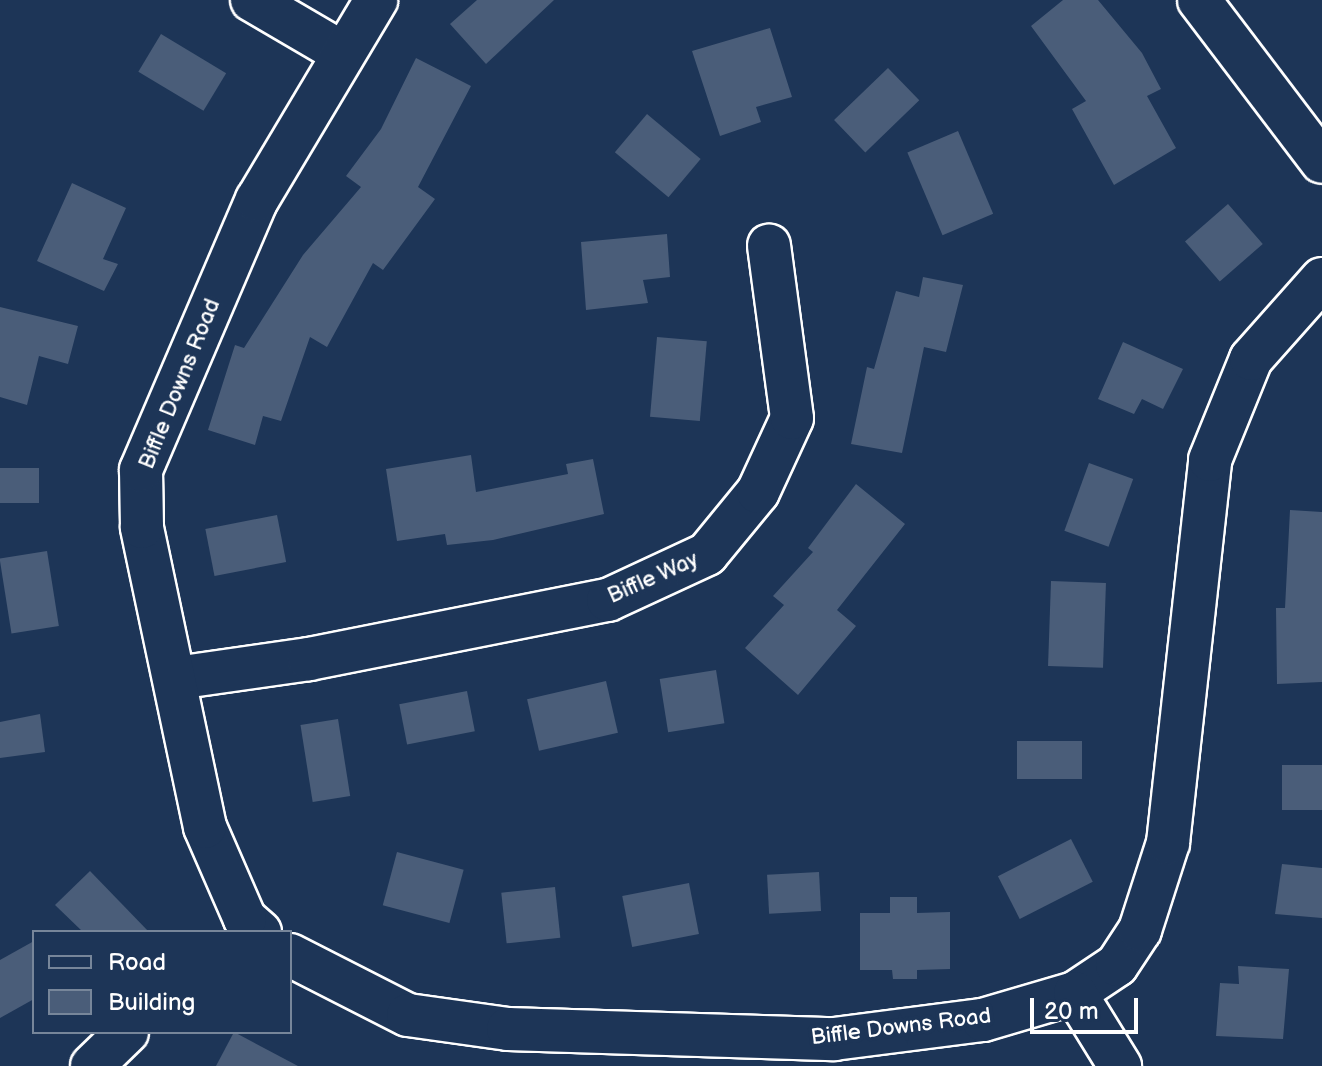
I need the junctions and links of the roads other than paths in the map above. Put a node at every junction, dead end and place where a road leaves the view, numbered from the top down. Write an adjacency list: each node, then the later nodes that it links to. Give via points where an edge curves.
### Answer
1 (252, 0): 4 (street)
2 (376, 0): 4 (street, Biffle Downs Road)
3 (1199, 0): 5 (street)
4 (341, 52): 8 (street, Biffle Downs Road, via 257,200 141,470 142,527)
5 (1322, 162)
6 (769, 246): 8 (street, Biffle Way, via 792,418 758,492 707,554 608,600 309,659)
7 (1322, 279): 11 (street, Biffle Downs Road, via 1251,359 1210,460 1168,843 1140,930 1117,965)
8 (176, 678): 9 (street, Biffle Downs Road, via 205,827)
9 (246, 928)
10 (292, 956): 11 (street, Biffle Downs Road, via 408,1015 508,1029 667,1037 834,1039 983,1020)
11 (1075, 993): 14 (street)
12 (125, 1034): 13 (street)
13 (92, 1066)
14 (1120, 1066)

